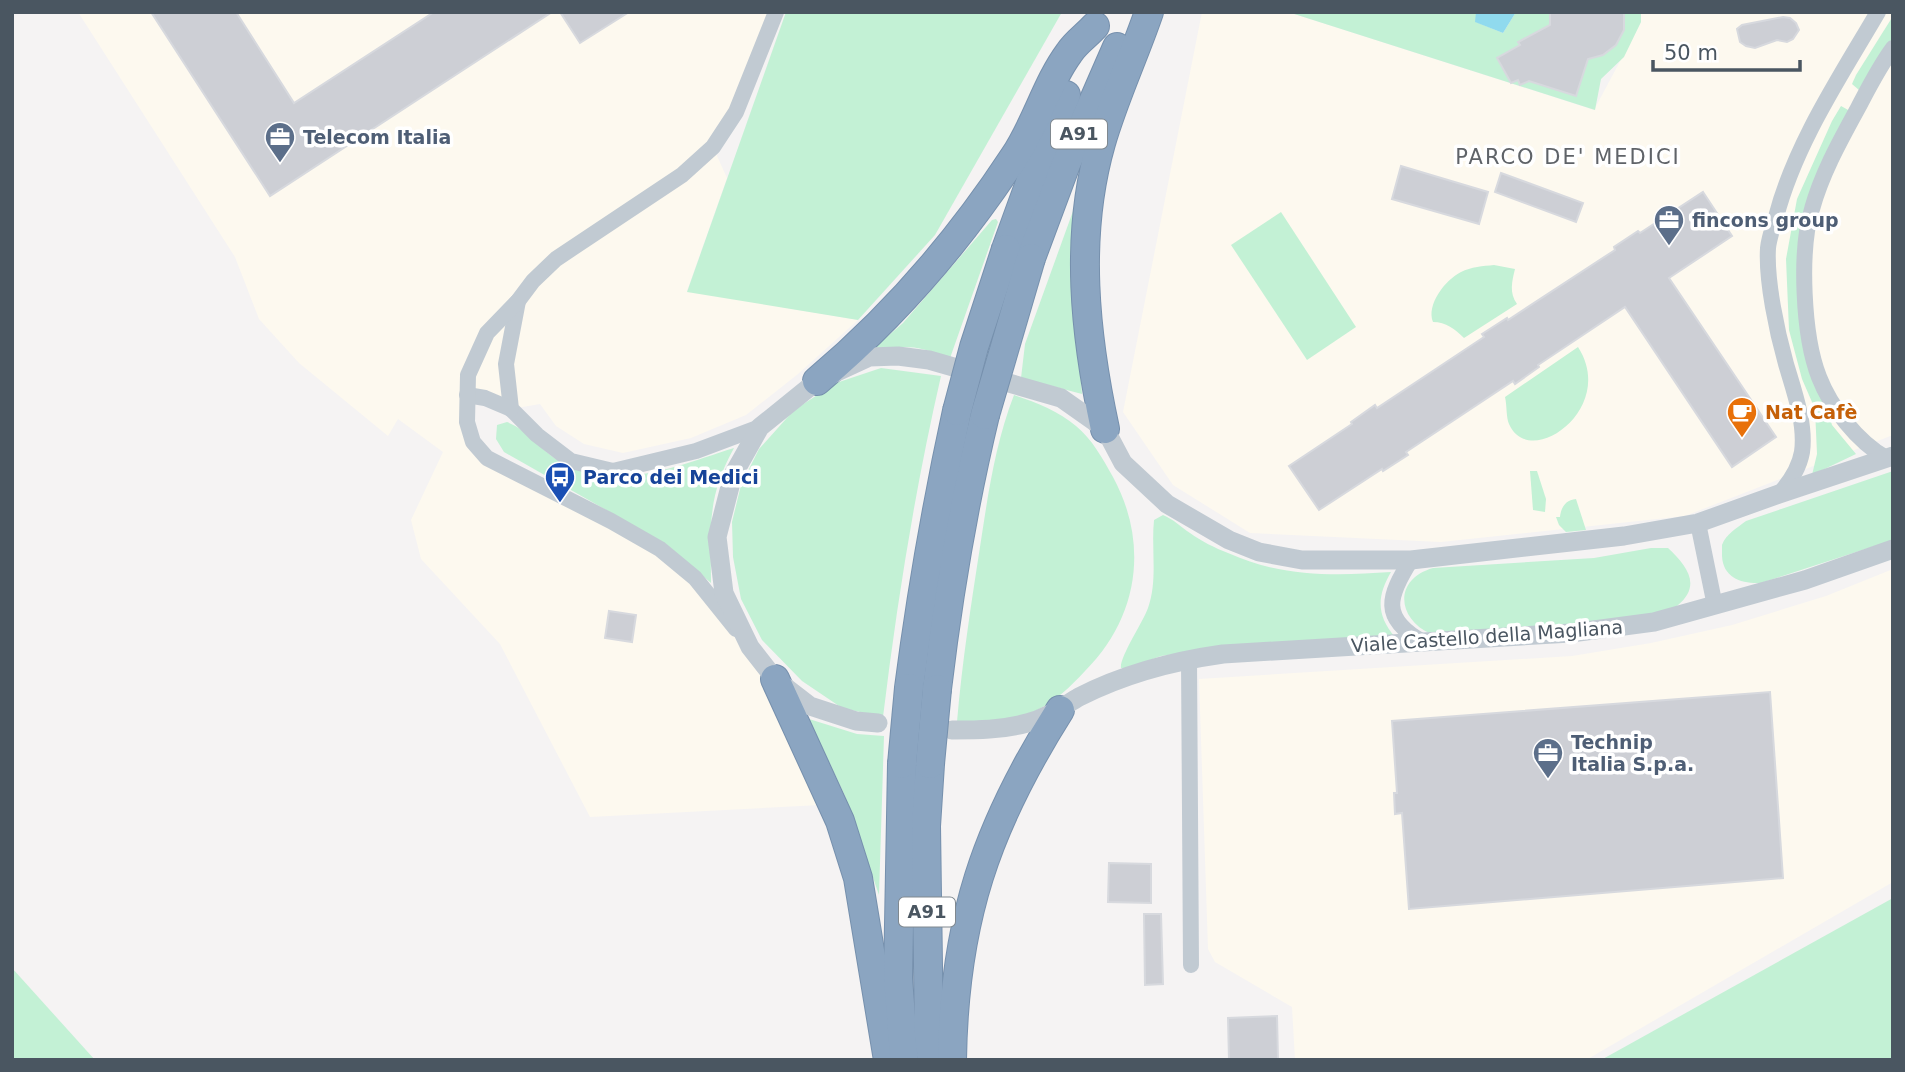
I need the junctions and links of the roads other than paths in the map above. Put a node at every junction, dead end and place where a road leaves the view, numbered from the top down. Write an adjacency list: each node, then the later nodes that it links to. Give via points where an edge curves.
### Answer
1 (776, 12): 10 (street, via 736,112 713,147 682,175 556,259)
2 (1134, 12): 9 (highway, A91, via 1066,164)
3 (1149, 12): 15 (highway, via 1101,145 1088,213 1084,277 1088,336)
4 (1878, 12): 7 (street)
5 (1099, 19): 9 (highway, A91, via 1039,158); 11 (highway, via 1069,52 1017,154 975,214 896,308)
6 (1893, 48): 8 (street)
7 (1834, 86): 8 (street); 17 (street, via 1780,201 1768,247 1779,338 1803,438 1796,472)
8 (1861, 101): 16 (street, via 1832,156 1811,211 1803,270 1819,377 1835,408 1870,449)
9 (1018, 254): 31 (highway, A91, bridge, via 974,347 957,411 933,524 909,688 902,764 898,978); 32 (highway, A91, bridge, via 963,514 937,690 926,826)
10 (518, 301): 12 (street, via 487,333 468,375); 13 (street, via 506,364)
11 (817, 381): 14 (street); 15 (street, via 869,357 929,360 1060,398)
12 (467, 395): 13 (street); 23 (street, via 472,442 487,458 660,549 695,578)
13 (511, 409): 14 (street, via 571,461 613,471 696,451)
14 (760, 427): 23 (street, via 733,475 717,537 724,593)
15 (1105, 429): 20 (street, via 1123,463 1167,504 1229,540 1259,552 1302,560)
16 (1889, 457): 17 (street)
17 (1779, 494): 18 (street)
18 (1698, 523): 20 (street); 21 (street)
19 (1893, 550): 21 (street, Viale Castello della Magliana)
20 (1410, 560): 22 (street, via 1391,603 1397,621)
21 (1715, 606): 22 (street, Viale Castello della Magliana, via 1654,622 1571,633)
22 (1423, 642): 24 (street, Viale Castello della Magliana)
23 (750, 647): 25 (street)
24 (1188, 659): 26 (street, Viale Castello della Magliana, via 1141,671); 29 (street)
25 (775, 680): 27 (street, via 810,706); 30 (highway, via 840,821 859,878)
26 (1069, 704): 28 (street, Viale Castello della Magliana, via 1027,723); 33 (highway, via 1030,757 987,849 967,913 957,970)
27 (877, 723)
28 (952, 730)
29 (1191, 965)
30 (888, 1060)
31 (905, 1060)
32 (932, 1060)
33 (952, 1060)

